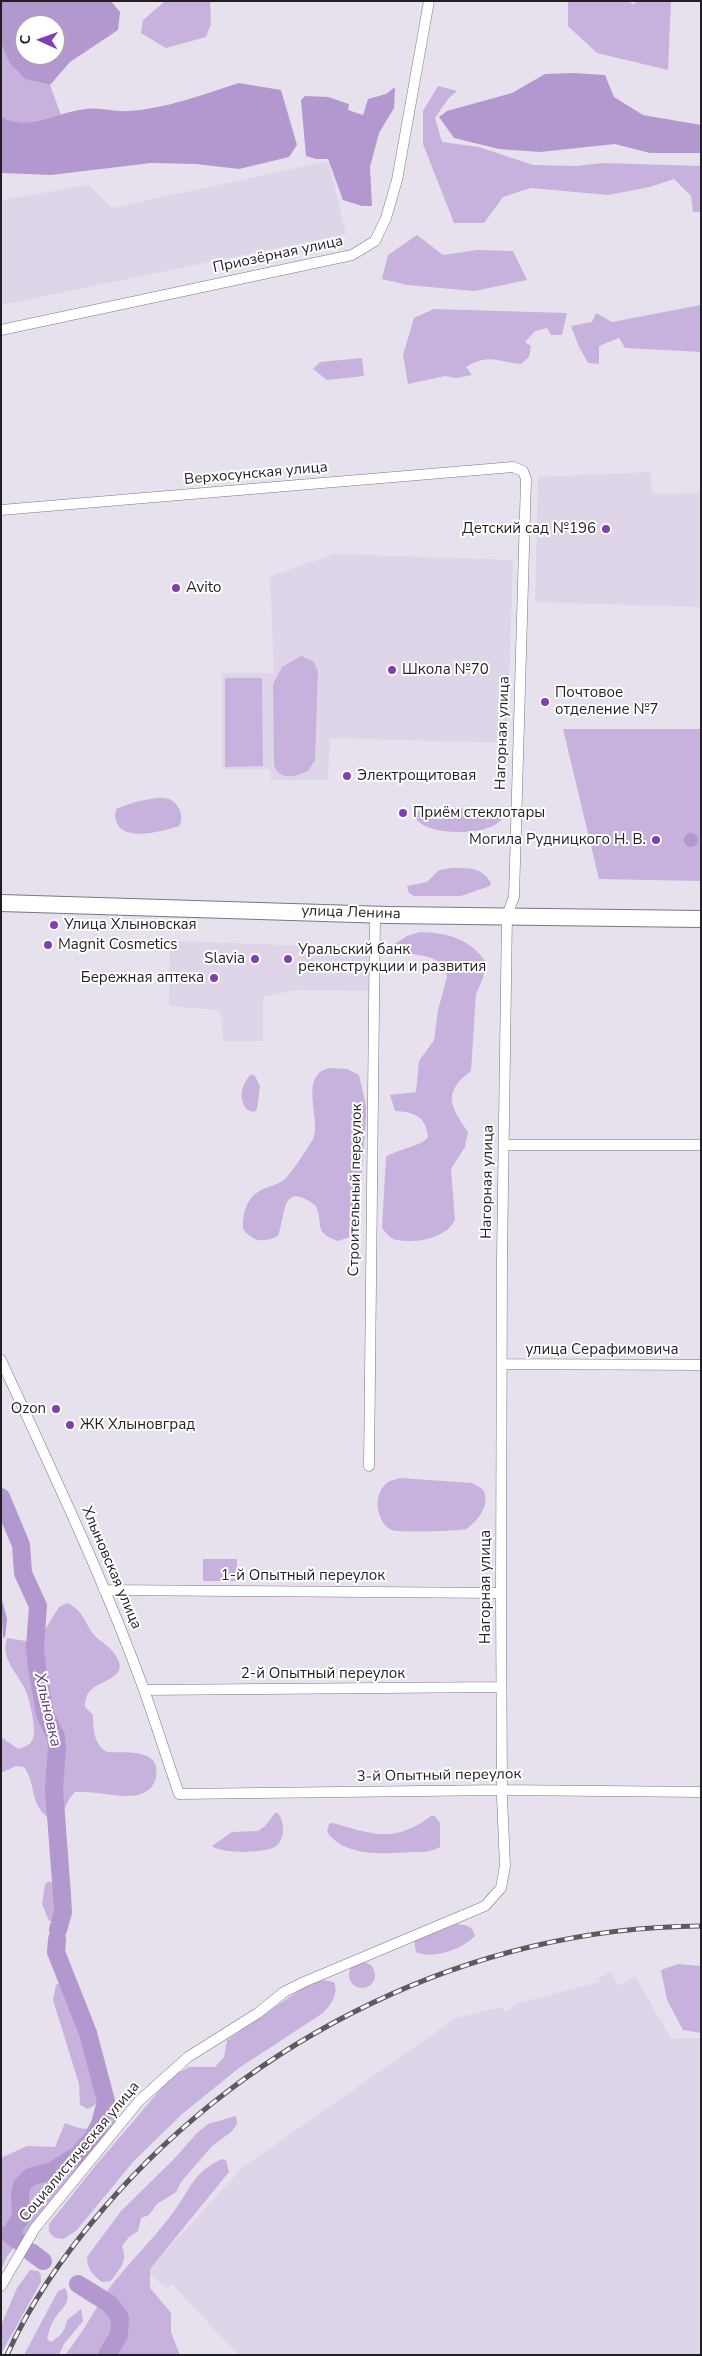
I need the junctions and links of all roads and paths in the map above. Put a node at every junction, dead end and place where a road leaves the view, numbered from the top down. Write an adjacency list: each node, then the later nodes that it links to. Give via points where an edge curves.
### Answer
1 (428, 1): 2 (street, Приозёрная улица, via 397,180 382,226 375,240 363,250 352,255)
2 (1, 330)
3 (513, 467): 4 (street, Верхосунская улица); 7 (street, Нагорная улица, via 522,470 526,479 514,897)
4 (1, 510)
5 (1, 903): 6 (main road, улица Ленина)
6 (375, 914): 7 (main road, улица Ленина); 14 (street, Строительный переулок)
7 (507, 916): 8 (main road, улица Ленина); 10 (street, Нагорная улица)
8 (701, 919)
9 (701, 1144): 10 (street)
10 (504, 1145): 12 (street, Нагорная улица)
11 (1, 1360): 15 (street, Хлыновская улица)
12 (503, 1364): 13 (street, улица Серафимовича); 16 (street, Нагорная улица)
13 (701, 1365)
14 (369, 1466)
15 (104, 1590): 16 (street, 1-й Опытный переулок); 18 (street, Хлыновская улица)
16 (501, 1592): 17 (street, Нагорная улица)
17 (501, 1687): 18 (street, 2-й Опытный переулок); 19 (street, Нагорная улица)
18 (144, 1690): 21 (street, Хлыновская улица)
19 (502, 1790): 20 (street, 3-й Опытный переулок); 21 (street, 3-й Опытный переулок); 22 (street, Нагорная улица, via 504,1877 501,1888)
20 (701, 1792)
21 (179, 1794)
22 (490, 1902): 23 (street, Социалистическая улица, via 478,1910 284,1992 258,2013 188,2058 139,2101 35,2228)
23 (1, 2286)

